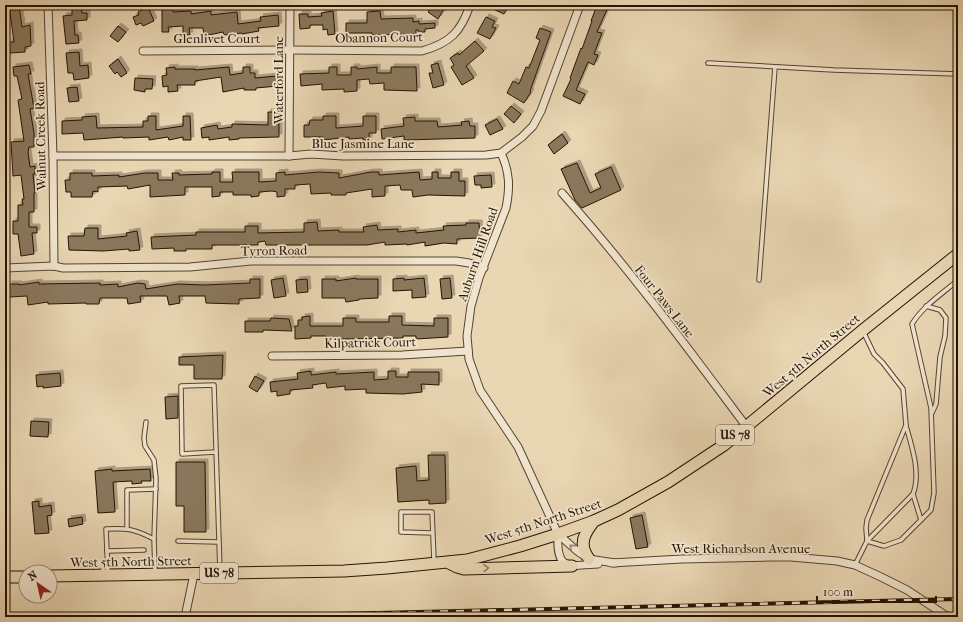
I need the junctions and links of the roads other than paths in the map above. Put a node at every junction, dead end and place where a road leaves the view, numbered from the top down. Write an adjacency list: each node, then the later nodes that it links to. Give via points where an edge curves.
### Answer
1 (48, 5): 11 (street, Walnut Creek Road)
2 (290, 5): 5 (street, Waterford Lane)
3 (470, 5): 5 (street, Obannon Court, via 459,30 435,47 422,51)
4 (580, 5): 10 (street, via 541,111 533,126)
5 (290, 50): 6 (street, Glenlivet Court); 12 (street, Waterford Lane)
6 (143, 51)
7 (708, 63): 8 (lane)
8 (775, 67): 9 (lane); 18 (lane)
9 (958, 74)
10 (501, 153): 12 (street, Blue Jasmine Lane); 17 (street, Auburn Hill Road, via 507,168 508,198)
11 (53, 156): 12 (street, Blue Jasmine Lane); 15 (street, Walnut Creek Road)
12 (289, 156)
13 (562, 193): 27 (street, Four Paws Lane, via 665,318)
14 (958, 254): 21 (main road, West 5th North Street / US 78)
15 (54, 266): 16 (street, Tyron Road); 17 (street, Tyron Road, via 190,267 251,261 456,261)
16 (5, 268)
17 (484, 268): 22 (street, Auburn Hill Road, via 471,306)
18 (759, 280)
19 (958, 280): 20 (lane)
20 (926, 306): 24 (lane, via 912,324); 24 (lane, via 940,310 946,318 936,404)
21 (863, 330): 26 (lane, via 874,354 903,389); 27 (main road, West 5th North Street / US 78)
22 (468, 351): 23 (street, Kilpatrick Court, via 402,355); 35 (street, Auburn Hill Road, via 480,390 518,447)
23 (272, 356)
24 (931, 414): 31 (lane, via 934,494 931,510)
25 (146, 422): 29 (lane, via 145,446 154,460)
26 (906, 425): 30 (lane, via 915,470 916,487); 38 (lane, via 867,520)
27 (746, 426): 32 (main road, West 5th North Street / US 78, via 724,445 668,482)
28 (215, 452): 28 (lane, via 214,385 181,386 182,454); 39 (lane)
29 (156, 489): 33 (lane, via 127,490); 36 (lane)
30 (913, 494): 31 (lane); 38 (lane)
31 (921, 520): 38 (lane, via 901,540 884,546)
32 (594, 521): 35 (main road, West 5th North Street / US 78); 42 (main road, via 583,542 585,554)
33 (127, 528): 36 (lane); 40 (lane, via 106,529)
34 (433, 533): 34 (lane, via 432,512 401,512 401,532); 45 (lane)
35 (558, 534): 42 (street, West Richardson Avenue, one-way to 35); 43 (main road, West 5th North Street / US 78, via 467,560); 47 (street, via 558,555)
36 (154, 539): 49 (lane)
37 (178, 541): 39 (lane)
38 (867, 541): 46 (lane)
39 (218, 542): 48 (lane)
40 (107, 550): 41 (lane); 51 (lane)
41 (144, 550)
42 (589, 559): 44 (street, West Richardson Avenue)
43 (448, 562): 45 (main road, West 5th North Street / US 78); 47 (main road, one-way to 47, via 464,569)
44 (615, 563): 46 (street, West Richardson Avenue, via 791,557); 47 (street, West Richardson Avenue)
45 (435, 564): 48 (main road, West 5th North Street / US 78, via 344,571)
46 (855, 565): 56 (street, West Richardson Avenue, via 906,590)
47 (572, 566)
48 (220, 573): 50 (main road, West 5th North Street / US 78)
49 (155, 574): 50 (main road, West 5th North Street / US 78); 51 (main road, West 5th North Street / US 78)
50 (194, 574): 55 (street)
51 (108, 575): 52 (main road, West 5th North Street / US 78)
52 (58, 576)
53 (5, 577): 54 (main road)
54 (18, 577)
55 (185, 617)
56 (948, 617)

